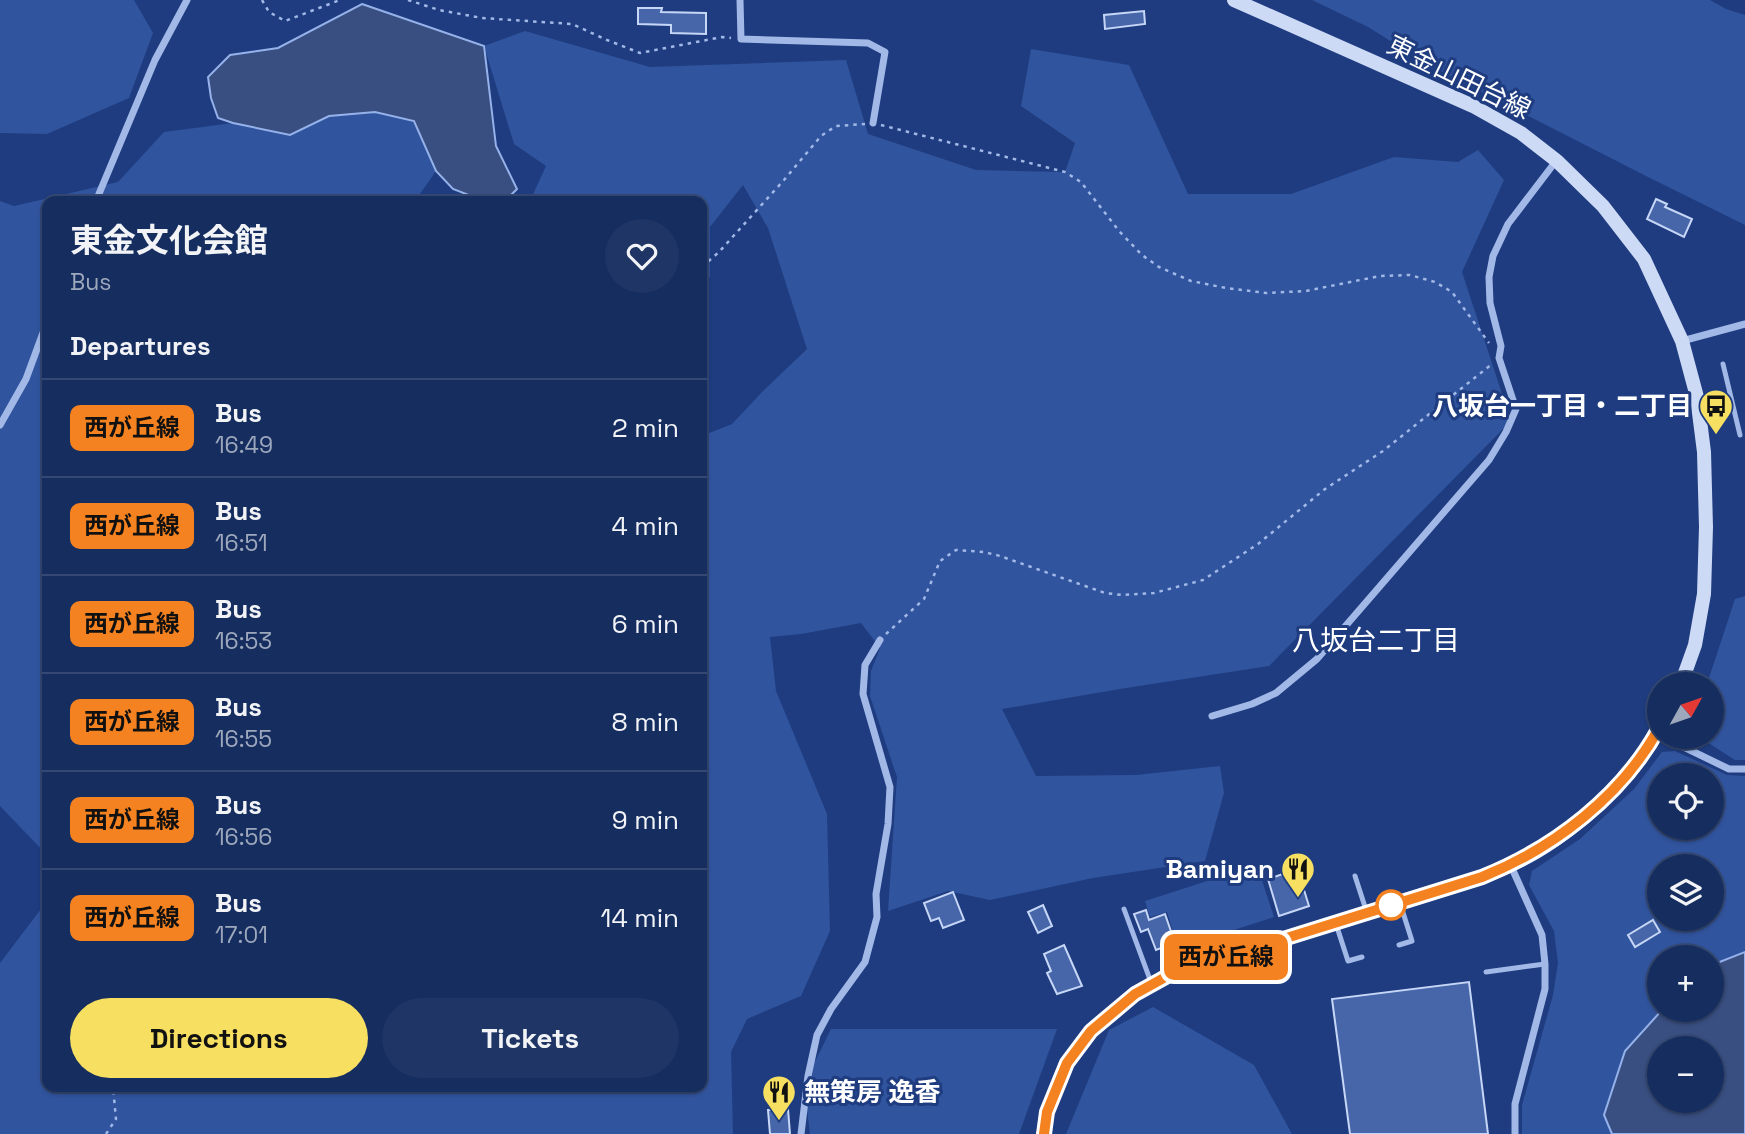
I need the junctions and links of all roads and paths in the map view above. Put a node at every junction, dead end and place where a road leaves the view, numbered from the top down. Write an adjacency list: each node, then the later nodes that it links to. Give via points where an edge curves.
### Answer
1 (187, 0): 10 (street, via 155,60)
2 (262, 0): 3 (path, via 269,12 285,20)
3 (340, 0)
4 (408, 0): 7 (path, via 482,18 572,24 640,53 722,37)
5 (740, 0): 7 (street)
6 (1234, 0): 9 (main road, 東金山田台線, via 1473,106 1521,133)
7 (741, 39): 8 (street, via 867,43 885,52)
8 (873, 123): 11 (path, via 836,126 821,136); 15 (path, via 1065,172 1081,182 1142,255 1191,281 1266,293 1306,291 1380,276 1410,275 1435,282 1452,292)
9 (1557, 161): 14 (main road, 東金山田台線, via 1603,206 1644,259); 15 (street, via 1508,224 1493,256 1490,303 1501,346)
10 (98, 196)
11 (707, 263)
12 (1745, 324): 14 (street)
13 (42, 336): 17 (street, via 26,379)
14 (1682, 341): 20 (main road, 東金山田台線, via 1697,397 1706,527 1702,607)
15 (1499, 358): 19 (path, via 1383,451 1203,580 1154,593 1105,593 1000,556 956,550 940,561 924,598); 21 (street, via 1516,409 1489,460 1317,659 1276,693)
16 (1723, 364): 18 (lane)
17 (0, 425)
18 (1740, 435)
19 (880, 640): 38 (street, via 865,666 863,694 890,786 877,916 865,962 817,1035)
20 (1685, 672)
21 (1212, 716)
22 (1647, 749): 25 (main road, via 1587,814)
23 (1690, 749): 24 (street, via 1729,769)
24 (1745, 769)
25 (1511, 866): 27 (main road); 33 (street, via 1542,935)
26 (1355, 876): 29 (lane)
27 (1400, 903): 29 (main road); 31 (lane, via 1412,941)
28 (1124, 909): 35 (lane)
29 (1366, 913): 30 (main road)
30 (1336, 922): 32 (lane, via 1348,961); 35 (main road, via 1171,974)
31 (1399, 945)
32 (1362, 957)
33 (1545, 964): 34 (lane); 40 (street, via 1545,989 1515,1104)
34 (1486, 972)
35 (1152, 985): 39 (main road, via 1091,1031 1067,1063 1047,1112)
36 (113, 1092): 37 (path, via 116,1119)
37 (106, 1134)
38 (801, 1134)
39 (1044, 1134)
40 (1515, 1134)

